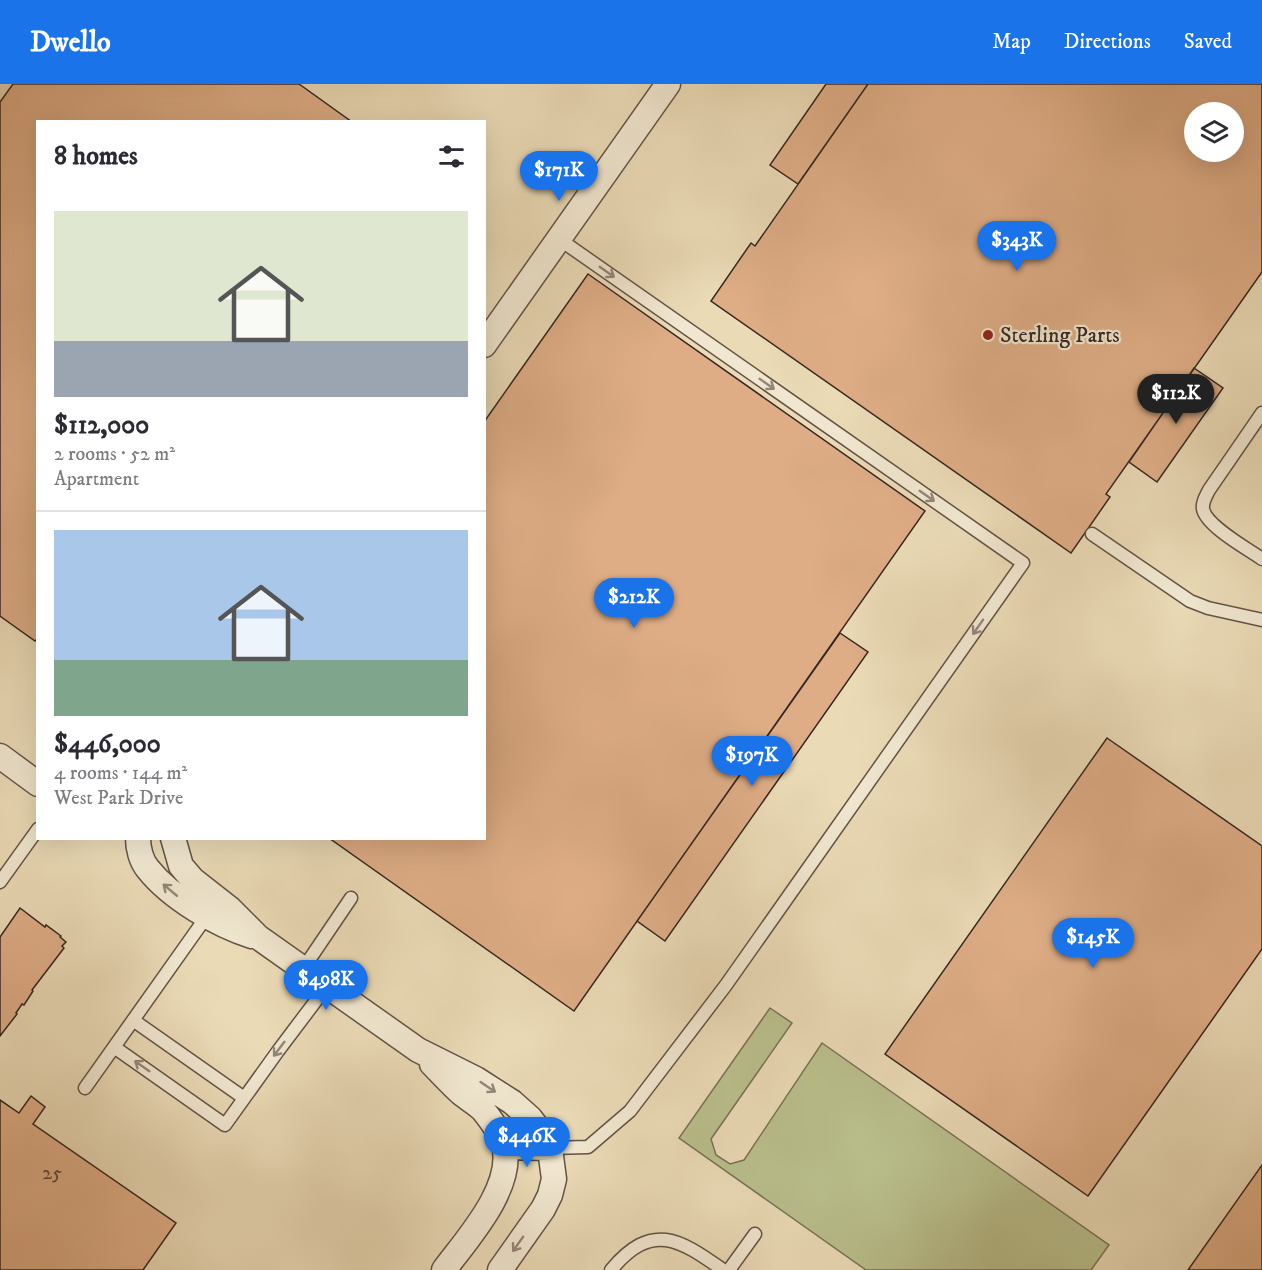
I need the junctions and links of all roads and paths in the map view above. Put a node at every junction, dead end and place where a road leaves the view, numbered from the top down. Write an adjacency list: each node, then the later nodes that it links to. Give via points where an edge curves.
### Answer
1 (668, 84): 2 (street)
2 (559, 239): 3 (street); 24 (lane, one-way to 24, via 1023,563 726,985 630,1111 588,1146)
3 (486, 342)
4 (1262, 413): 6 (lane, via 1209,490 1203,509 1215,526)
5 (1092, 534): 7 (lane, via 1190,601)
6 (1262, 559)
7 (1262, 620)
8 (0, 756): 9 (street)
9 (36, 782)
10 (36, 832): 13 (lane)
11 (138, 840): 15 (street, one-way to 11, via 179,898 146,868)
12 (174, 840): 15 (street, via 181,866)
13 (0, 882)
14 (351, 898): 16 (lane)
15 (212, 907): 16 (street, via 230,909 258,937); 18 (lane)
16 (303, 969): 17 (street)
17 (327, 986): 20 (street); 22 (lane, one-way to 22)
18 (133, 1020): 19 (lane); 22 (lane)
19 (114, 1047): 21 (lane); 22 (lane, one-way to 19, via 225,1125)
20 (418, 1050): 23 (street, via 481,1109); 24 (street, one-way to 24, via 476,1078 512,1102 530,1118)
21 (85, 1088)
22 (244, 1098)
23 (505, 1147): 24 (street); 26 (street, via 503,1172 492,1203)
24 (550, 1148): 27 (street, one-way to 27, via 554,1179 550,1195)
25 (755, 1234): 30 (lane)
26 (444, 1270)
27 (500, 1270)
28 (611, 1270): 29 (lane, via 625,1254 659,1239 692,1248)
29 (723, 1270)
30 (729, 1270)

